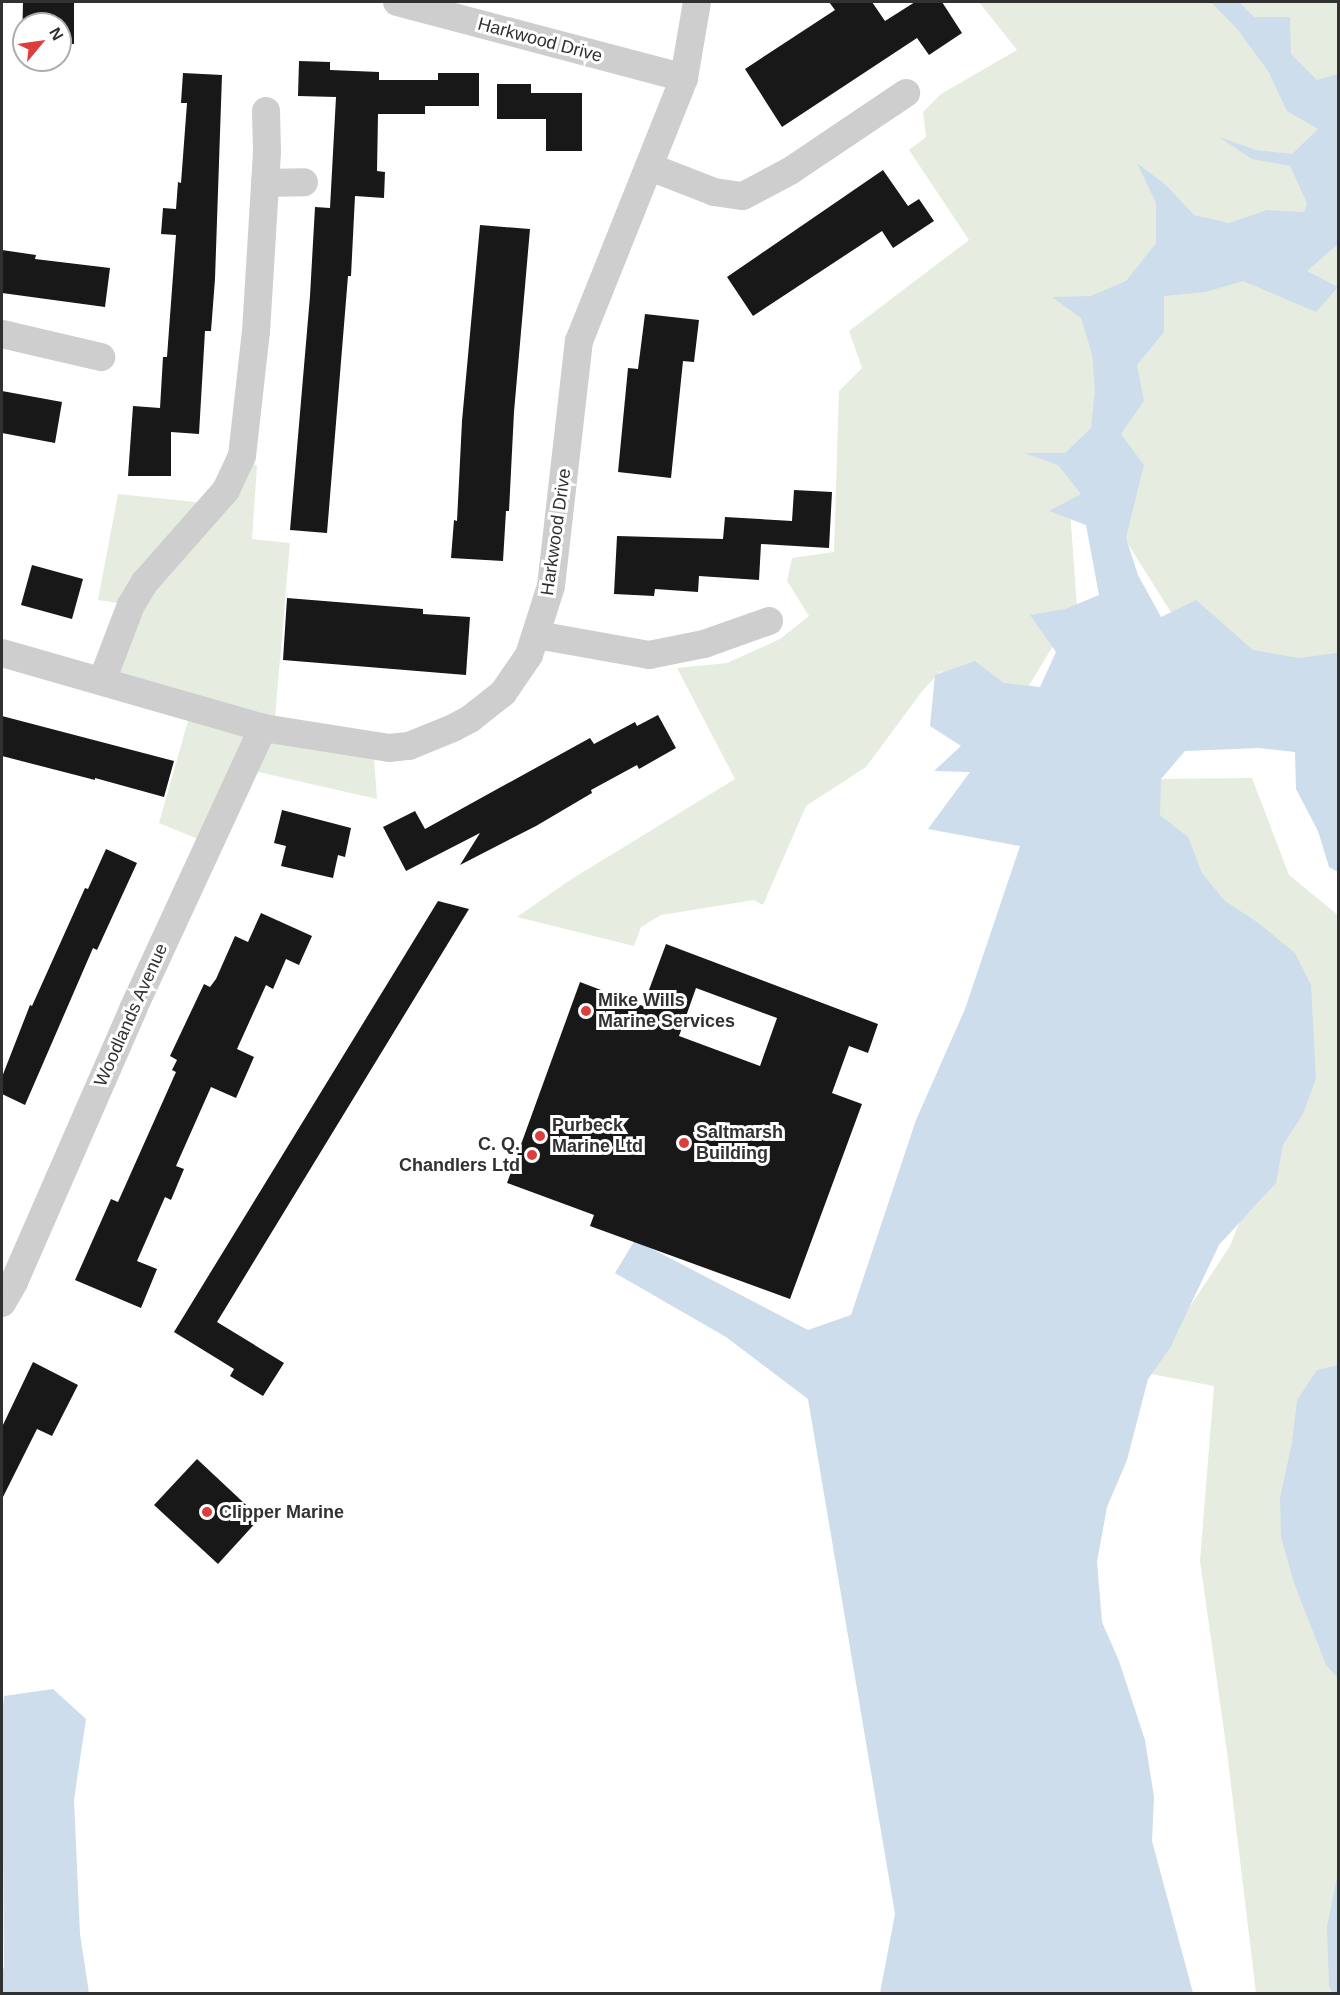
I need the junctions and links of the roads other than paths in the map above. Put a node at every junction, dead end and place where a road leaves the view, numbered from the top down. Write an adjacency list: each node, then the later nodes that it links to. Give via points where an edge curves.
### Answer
1 (397, 2): 3 (street, Harkwood Drive)
2 (697, 2): 3 (street, Harkwood Drive)
3 (684, 78): 6 (street, Harkwood Drive)
4 (906, 93): 6 (street, via 790,171 743,196 714,192)
5 (266, 111): 8 (street)
6 (650, 167): 12 (street, Harkwood Drive, via 579,341 551,586)
7 (304, 182): 8 (street)
8 (265, 183): 14 (street, via 256,332 242,456 226,490 145,582 131,605)
9 (2, 334): 10 (street)
10 (101, 357)
11 (769, 621): 12 (street, via 704,644 649,655)
12 (537, 635): 15 (street, Harkwood Drive, via 529,656 503,693 470,719 409,746 388,748)
13 (2, 653): 14 (street, Harkwood Drive)
14 (102, 681): 15 (street, Harkwood Drive)
15 (263, 728): 16 (street, Woodlands Avenue)
16 (2, 1304)

